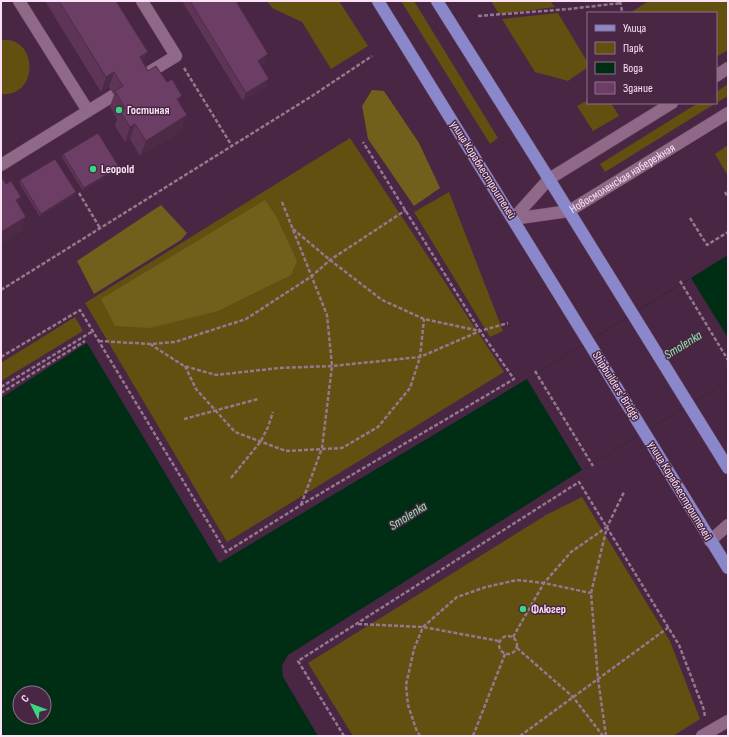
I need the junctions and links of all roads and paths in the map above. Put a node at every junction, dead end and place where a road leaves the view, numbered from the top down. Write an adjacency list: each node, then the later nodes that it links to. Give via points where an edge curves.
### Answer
1 (19, 1): 15 (street)
2 (142, 1): 8 (street)
3 (378, 1): 28 (main road, улица Кораблестроителей)
4 (437, 1): 20 (main road)
5 (620, 2): 6 (path); 7 (path)
6 (622, 11)
7 (478, 16)
8 (176, 56): 12 (street); 18 (path)
9 (372, 56): 18 (path)
10 (728, 68): 11 (street)
11 (717, 75)
12 (139, 79)
13 (114, 95): 15 (street)
14 (670, 104): 20 (street)
15 (88, 111): 19 (street)
16 (728, 113): 26 (street, Новосмоленская набережная)
17 (363, 142): 25 (path)
18 (232, 146): 29 (path)
19 (3, 159)
20 (549, 179): 26 (main road); 28 (street)
21 (725, 192): 23 (path)
22 (79, 193): 29 (path)
23 (728, 197)
24 (282, 202): 30 (path)
25 (406, 210): 32 (path); 39 (path)
26 (569, 211): 28 (street, Новосмоленская набережная); 60 (main road)
27 (690, 218): 31 (path, via 707,245)
28 (513, 219): 40 (main road, улица Кораблестроителей)
29 (100, 228): 35 (path)
30 (293, 229): 32 (path); 33 (path)
31 (728, 232)
32 (330, 260): 33 (path); 36 (path, via 382,300)
33 (312, 276): 43 (path, via 246,319 175,342); 48 (path, via 327,315)
34 (680, 281): 46 (path)
35 (1, 290)
36 (424, 319): 39 (path); 45 (path)
37 (508, 323): 39 (path)
38 (93, 331): 42 (path); 44 (path, via 80,310); 50 (path)
39 (480, 331): 45 (path); 63 (path, via 514,379)
40 (587, 338): 56 (main road, Shipbuilders' Bridge)
41 (86, 341): 51 (path)
42 (99, 341): 43 (path); 63 (path, via 226,552)
43 (150, 344): 47 (path)
44 (1, 357)
45 (420, 357): 48 (path); 58 (path, via 410,388 378,427 342,448)
46 (728, 360)
47 (184, 366): 48 (path, via 216,375 279,368); 53 (path, via 196,389)
48 (332, 366): 58 (path)
49 (535, 371): 59 (path)
50 (1, 387)
51 (1, 393)
52 (258, 399): 53 (path)
53 (215, 410): 55 (path); 57 (path, via 235,432)
54 (273, 412): 57 (path)
55 (184, 419)
56 (645, 434): 67 (main road, улица Кораблестроителей)
57 (261, 441): 58 (path, via 286,451); 61 (path)
58 (322, 448): 63 (path)
59 (593, 466)
60 (728, 468)
61 (231, 478)
62 (624, 492): 65 (path)
63 (301, 505)
64 (728, 525): 67 (street)
65 (607, 527): 69 (path, via 571,552); 70 (path); 71 (path, via 579,482); 73 (path)
66 (728, 534): 67 (street)
67 (710, 541): 68 (main road, улица Кораблестроителей)
68 (728, 568)
69 (544, 583): 70 (path); 72 (path, via 517,580 457,597); 74 (path)
70 (591, 593): 78 (path)
71 (357, 624): 72 (path); 82 (path, via 298,661)
72 (423, 627): 75 (path); 83 (path, via 414,649 406,685 408,706)
73 (669, 627): 78 (path); 81 (path, via 679,645 704,710)
74 (513, 637): 75 (path, via 503,637); 76 (path, via 517,641)
75 (499, 641): 77 (path, via 498,648)
76 (517, 648): 77 (path, via 511,654); 79 (path)
77 (505, 654): 84 (path)
78 (598, 679): 79 (path); 87 (path)
79 (573, 697): 85 (path); 86 (path)
80 (725, 723): 81 (street)
81 (704, 735)
82 (344, 736)
83 (420, 736)
84 (473, 736)
85 (520, 736)
86 (603, 736)
87 (606, 736)

